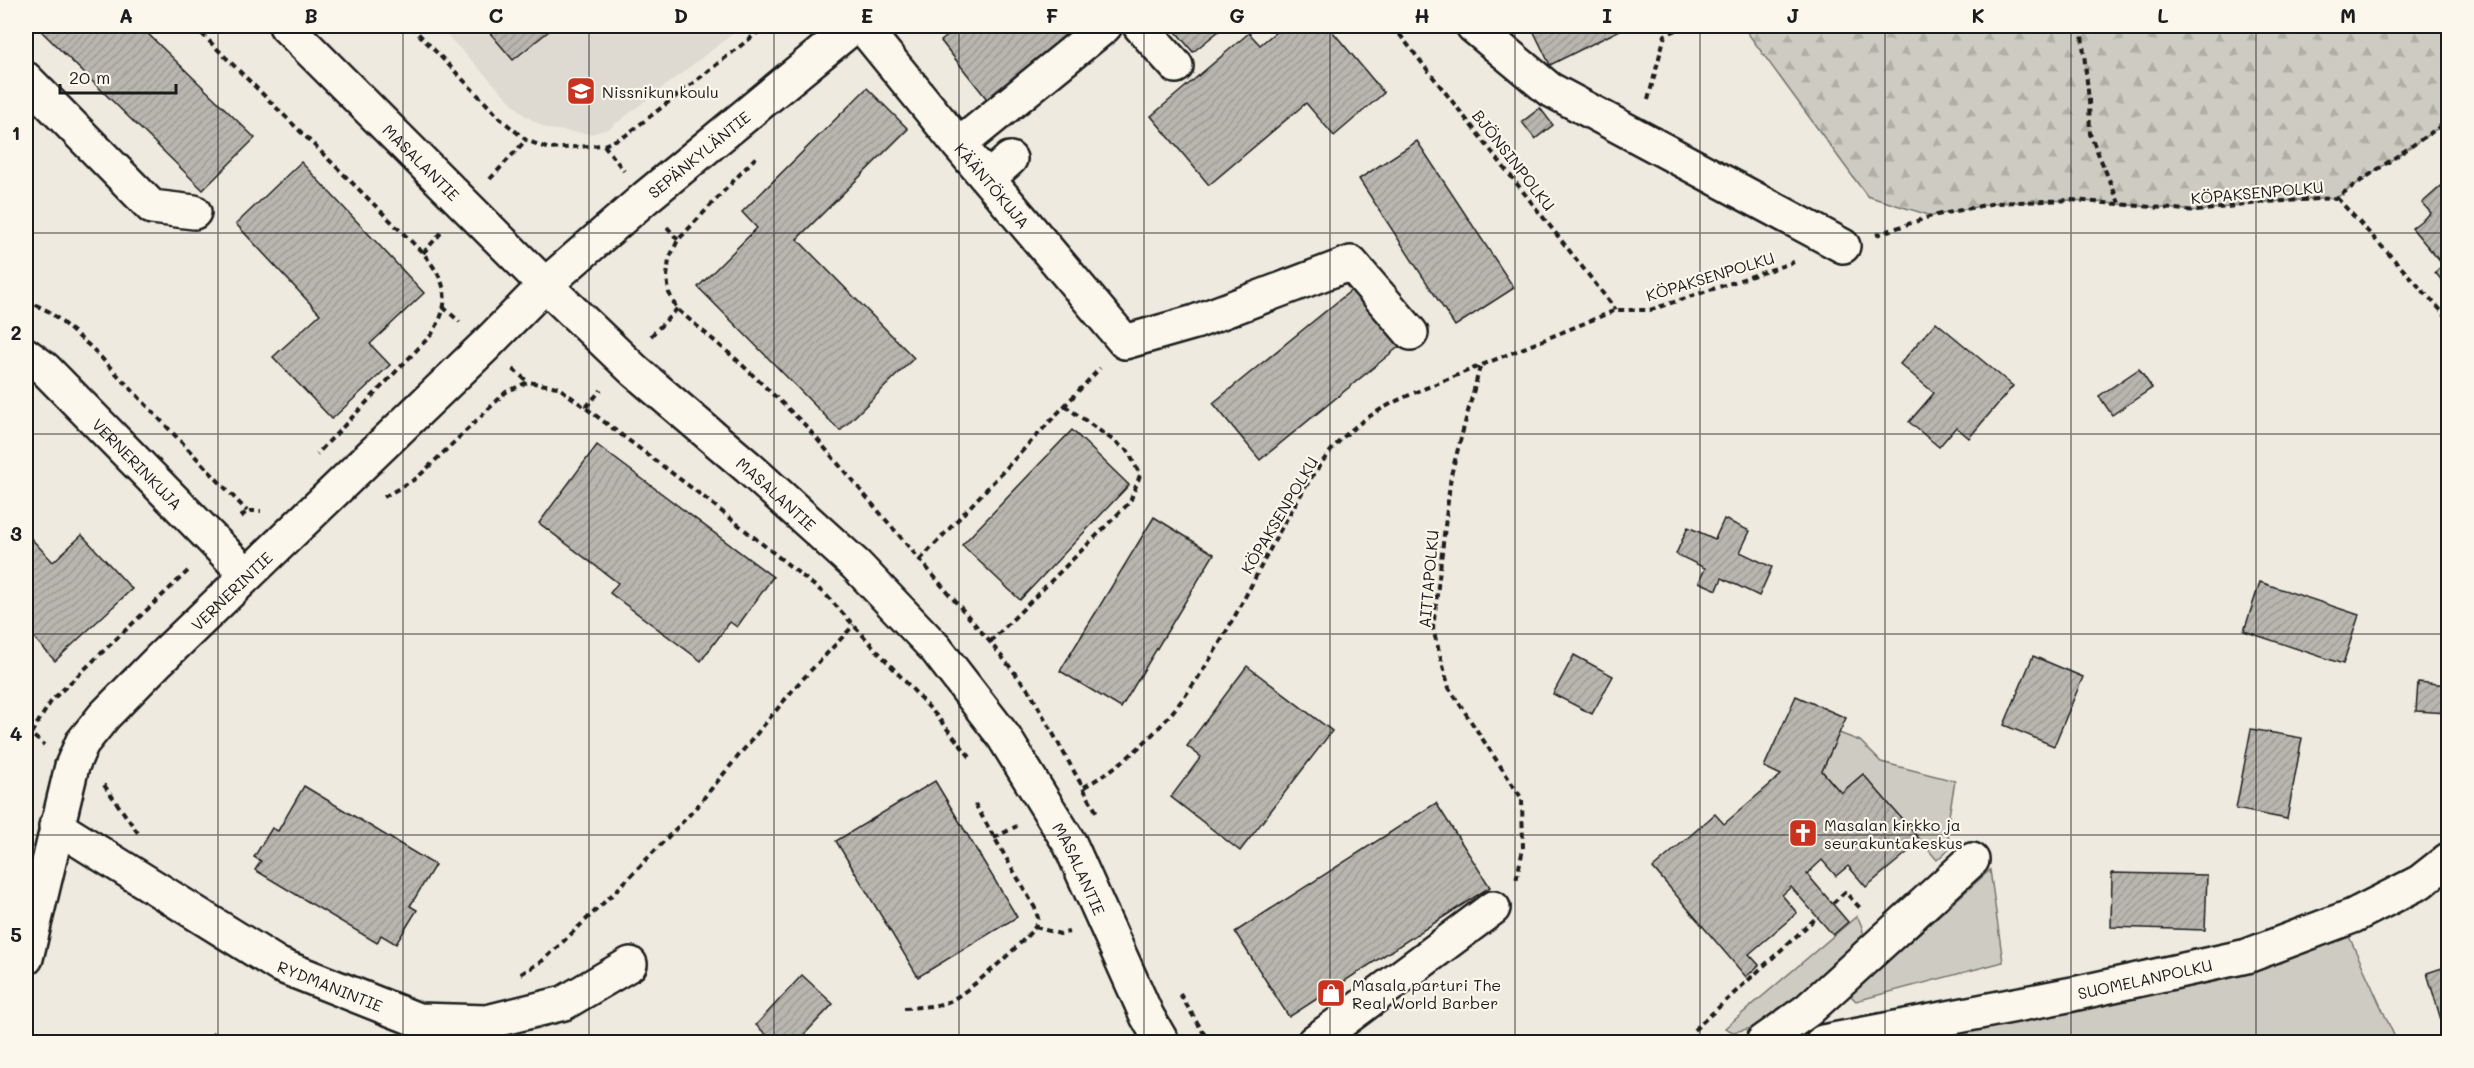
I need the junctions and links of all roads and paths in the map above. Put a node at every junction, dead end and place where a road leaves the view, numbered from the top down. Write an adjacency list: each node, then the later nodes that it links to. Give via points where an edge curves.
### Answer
1 (194, 26): 33 (path, via 423,253 444,282 446,294 432,334)
2 (286, 26): 23 (street, MASALANTIE)
3 (411, 26): 4 (path, via 502,120 526,140 549,149 604,146 625,136)
4 (766, 26)
5 (854, 26): 23 (street, SEPÄNKYLÄNTIE)
6 (862, 26): 17 (street, KÄÄNTÖKUJA)
7 (1105, 26): 17 (street)
8 (1140, 26): 13 (street)
9 (1393, 26): 25 (path, BJÖNSINPOLKU)
10 (1473, 26): 16 (street, via 1549,90)
11 (1686, 26): 16 (path, via 1665,35)
12 (2081, 26): 19 (path, via 2090,134)
13 (1176, 66)
14 (26, 79): 20 (street, via 152,207)
15 (2448, 121): 18 (path, KÖPAKSENPOLKU)
16 (1637, 138): 22 (street)
17 (959, 145): 28 (street, KÄÄNTÖKUJA, via 999,169)
18 (2336, 198): 19 (path, KÖPAKSENPOLKU, via 2197,211); 26 (path)
19 (2119, 203): 22 (path, KÖPAKSENPOLKU, via 1995,203 1932,216)
20 (194, 213)
21 (678, 240): 37 (path, via 669,259 667,277 677,309 804,425)
22 (1843, 246): 25 (path, KÖPAKSENPOLKU, via 1650,310)
23 (545, 285): 38 (street, VERNERINTIE); 68 (street, MASALANTIE, via 634,372 749,468 856,565 943,657 1004,737 1070,844)
24 (26, 300): 35 (path, via 50,312 92,348)
25 (1616, 310): 30 (path, KÖPAKSENPOLKU)
26 (2448, 318)
27 (1410, 333): 28 (street, via 1352,263 1195,322)
28 (1125, 342): 32 (path)
29 (26, 355): 36 (street, VERNERINKUJA, via 45,369)
30 (1480, 366): 46 (path, KÖPAKSENPOLKU, via 1384,405 1348,433 1323,462 1291,512 1206,668 1151,735); 57 (path, AITTAPOLKU, via 1451,475 1433,629 1449,688 1522,799 1523,849 1515,885)
31 (528, 382): 39 (path, via 558,387 826,595)
32 (1065, 406): 37 (path); 40 (path, via 1128,451 1140,475 1130,502)
33 (309, 461)
34 (262, 510): 35 (path)
35 (247, 511): 36 (path)
36 (216, 544): 38 (street, VERNERINKUJA); 42 (path, via 52,700)
37 (920, 560): 40 (path)
38 (247, 575): 45 (street, VERNERINTIE, via 104,716 82,743)
39 (854, 625): 44 (path); 65 (path, via 797,685 663,843 545,959)
40 (990, 642): 46 (path, via 1030,692)
41 (26, 730): 42 (path)
42 (30, 735): 43 (path); 45 (path)
43 (26, 764)
44 (976, 765)
45 (72, 766): 50 (street, VERNERINTIE); 53 (path, via 105,786)
46 (1084, 787): 48 (path)
47 (975, 804): 54 (path)
48 (1096, 811)
49 (1013, 817): 52 (path)
50 (56, 826): 63 (street, VERNERINTIE); 64 (street, RYDMANINTIE, via 279,965 418,1020 487,1022 564,1003)
51 (1012, 830): 54 (path)
52 (1023, 833)
53 (141, 837)
54 (994, 838): 60 (path, via 1035,908)
55 (1972, 860): 70 (street, via 1808,1010)
56 (2448, 860): 72 (street, SUOMELANPOLKU, via 2420,882 2353,916 2247,956)
57 (1492, 908): 69 (street)
58 (1817, 917): 67 (path)
59 (1069, 923): 61 (path)
60 (1035, 927): 62 (path); 66 (path, via 950,1001)
61 (1073, 932)
62 (1060, 934)
63 (26, 958)
64 (630, 964)
65 (512, 980)
66 (904, 1008)
67 (1694, 1030)
68 (1162, 1042)
69 (1314, 1042)
70 (1763, 1042): 71 (street)
71 (1774, 1042)
72 (1823, 1042)

